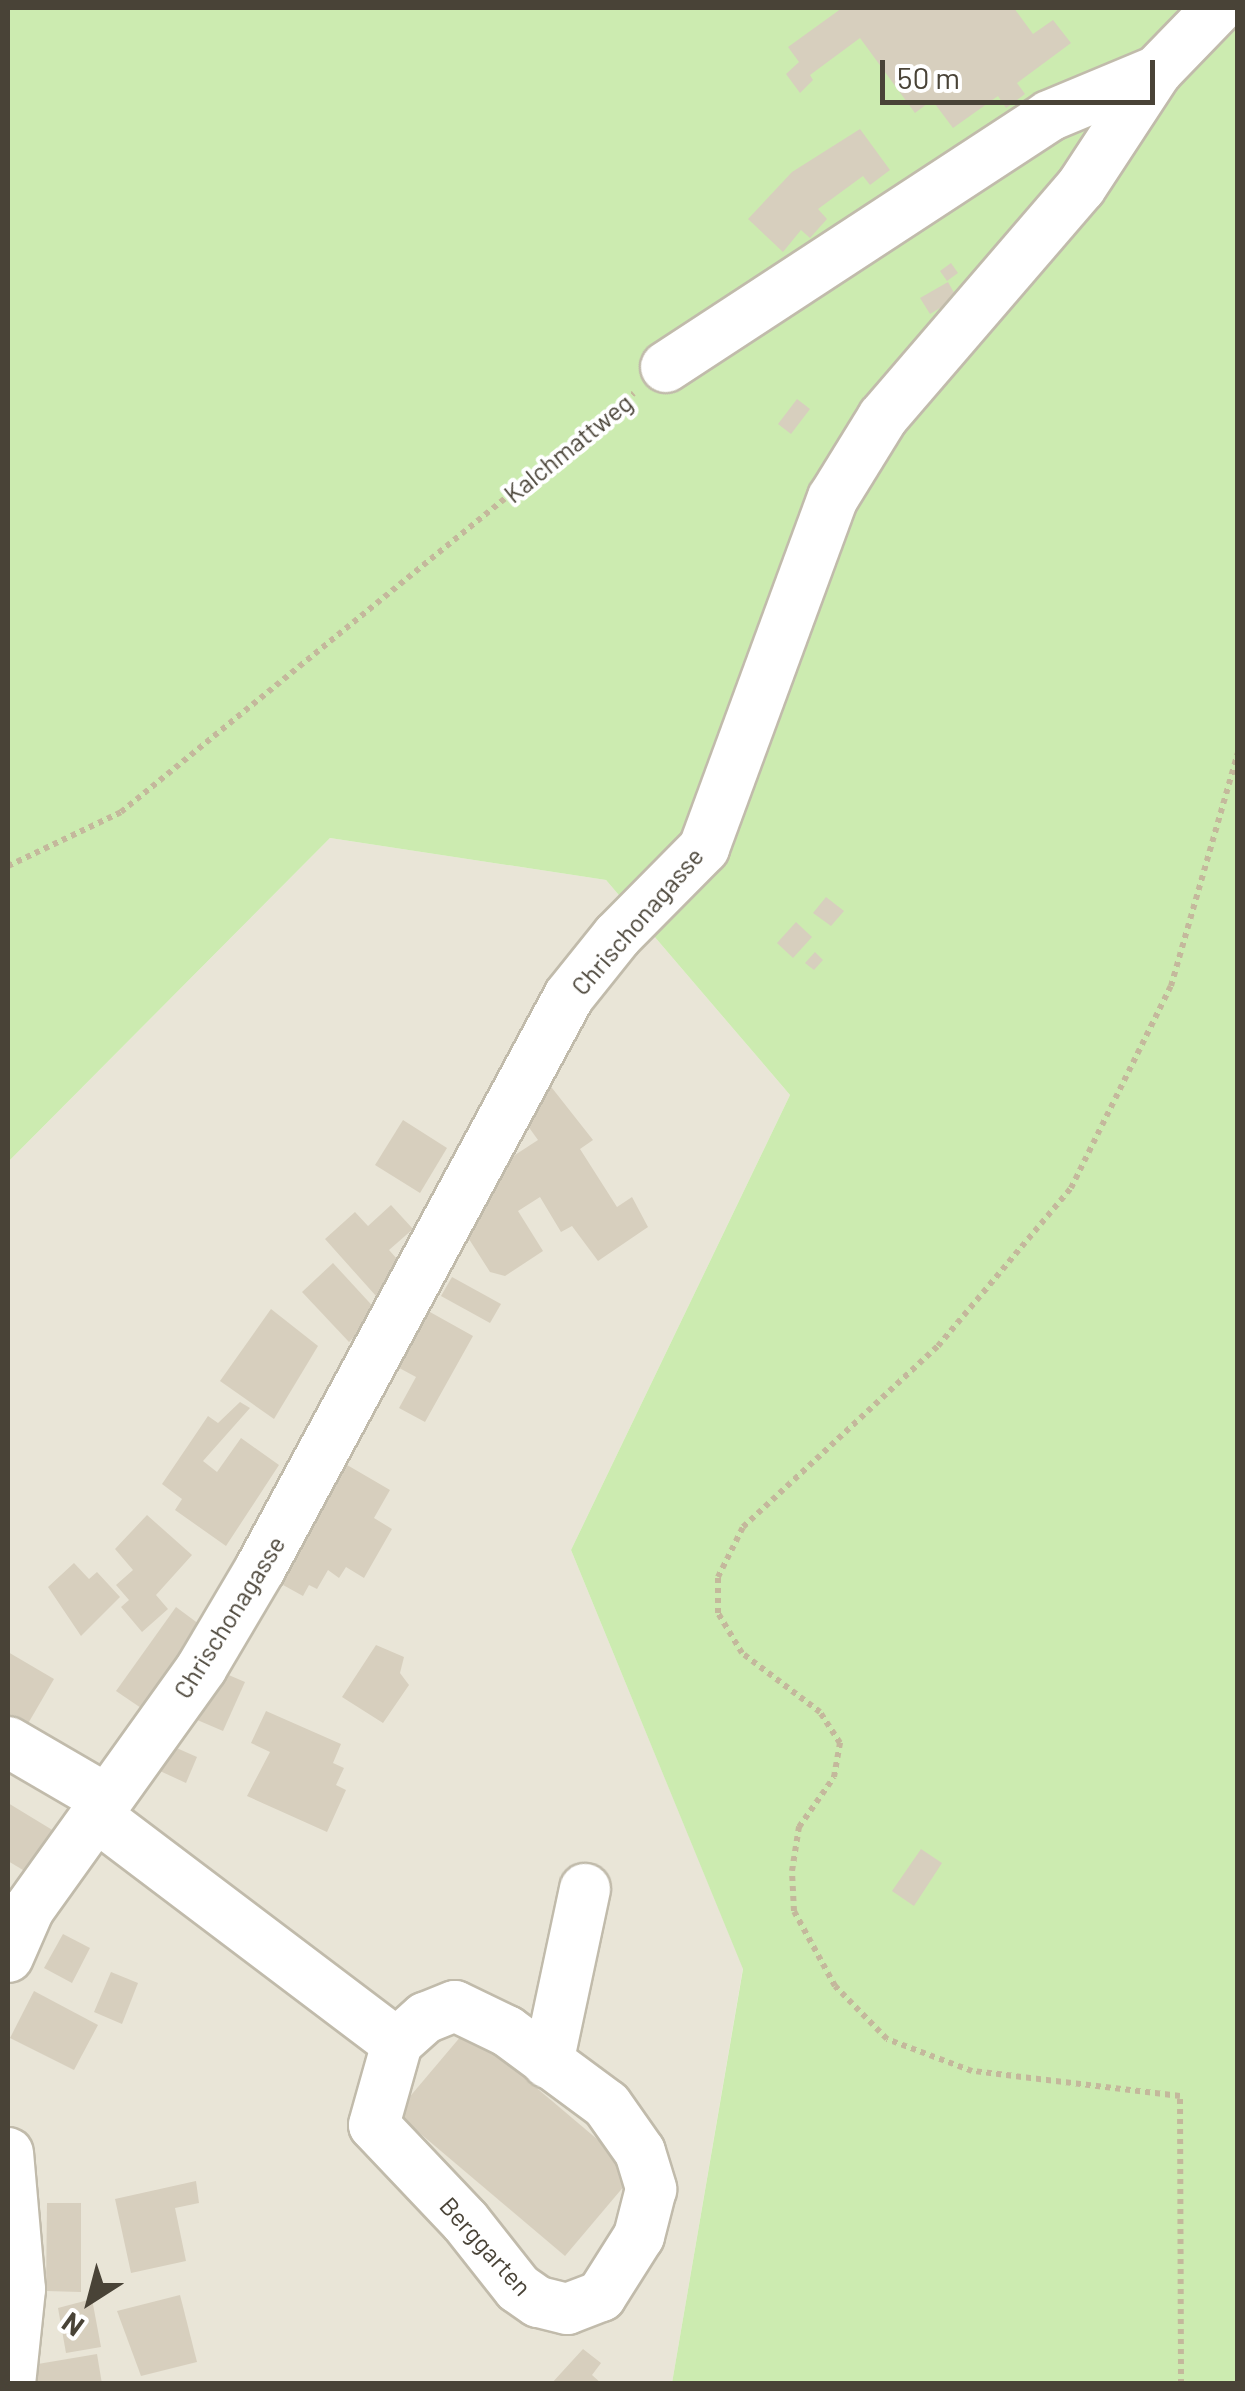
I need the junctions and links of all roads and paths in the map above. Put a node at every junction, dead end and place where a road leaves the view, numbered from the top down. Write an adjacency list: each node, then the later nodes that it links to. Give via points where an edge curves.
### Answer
1 (1218, 8): 2 (street, Chrischonagasse)
2 (1158, 72): 3 (street, via 1049,116); 7 (street, Chrischonagasse, via 1081,187 883,417 833,498 704,848 570,996 260,1569 202,1667)
3 (666, 367): 5 (path, Kalchmattweg, via 121,812)
4 (1238, 753): 14 (path, via 1171,986 1070,1188 938,1346 743,1526 718,1577 718,1613 742,1653 820,1712 840,1743 834,1777 799,1826 794,1911 835,1986 887,2039 972,2071 1180,2096)
5 (8, 866)
6 (8, 1742): 7 (street)
7 (100, 1807): 9 (street, Chrischonagasse, via 29,1909); 10 (street)
8 (585, 1889): 11 (street)
9 (8, 1958)
10 (397, 2043): 11 (street, Berggarten, via 425,2018 455,2006 507,2031); 11 (street, Berggarten, via 374,2125 518,2288 567,2309 601,2296 624,2267 650,2189 640,2152 608,2105)
11 (548, 2062)
12 (8, 2153): 13 (street, via 20,2289)
13 (10, 2384)
14 (1181, 2384)

